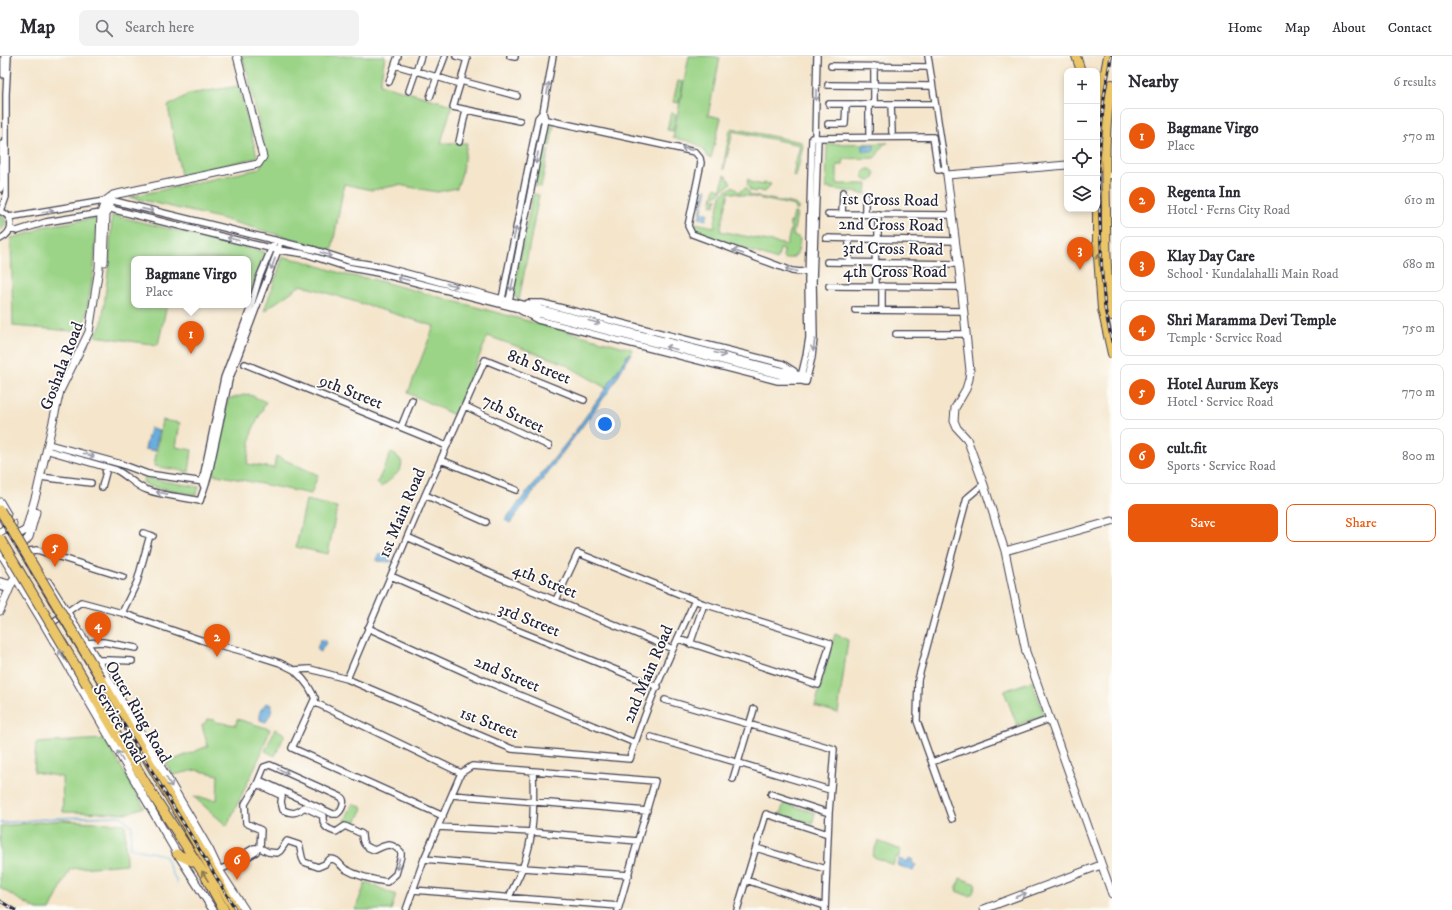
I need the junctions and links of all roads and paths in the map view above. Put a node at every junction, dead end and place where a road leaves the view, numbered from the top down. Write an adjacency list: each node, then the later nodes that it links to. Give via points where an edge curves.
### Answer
1 (4, 56): 50 (street)
2 (8, 56): 56 (street, via 6,197)
3 (236, 56): 54 (street, via 263,157 258,164)
4 (398, 56): 14 (street)
5 (421, 56): 19 (street)
6 (444, 56): 20 (street)
7 (456, 56): 13 (street)
8 (553, 56): 36 (street, one-way to 8)
9 (817, 56): 44 (street, one-way to 44)
10 (928, 56): 17 (street)
11 (1076, 56): 18 (main road)
12 (1108, 56): 38 (main road, via 1100,99)
13 (468, 58): 22 (street)
14 (395, 65): 19 (street); 21 (street)
15 (831, 66): 16 (street)
16 (874, 66): 17 (street); 25 (street)
17 (930, 67): 26 (street)
18 (1080, 68)
19 (416, 70): 20 (street); 27 (street)
20 (437, 76): 22 (street); 29 (street)
21 (389, 82)
22 (460, 82): 28 (street); 35 (street, via 453,107)
23 (1112, 84): 38 (main road)
24 (828, 85): 25 (street)
25 (874, 86): 26 (street); 32 (street)
26 (932, 86): 34 (street)
27 (409, 91)
28 (517, 96)
29 (430, 97)
30 (829, 104): 31 (street)
31 (846, 104): 32 (street); 41 (street, via 845,124)
32 (871, 104): 33 (street); 43 (street)
33 (891, 104): 34 (street); 42 (street)
34 (935, 104): 48 (street)
35 (466, 110): 40 (street); 46 (street)
36 (543, 112): 37 (street); 39 (street)
37 (538, 118): 39 (street); 84 (street, one-way to 37)
38 (1101, 118): 45 (main road); 49 (main road)
39 (545, 119): 79 (street, one-way to 39, via 792,271 692,234 688,226 701,163 695,152); 85 (street, one-way to 85)
40 (520, 121)
41 (828, 124)
42 (892, 132)
43 (869, 133)
44 (815, 138): 48 (street, via 933,137 938,170); 79 (street); 99 (street, one-way to 99, via 814,338 812,357)
45 (1099, 140)
46 (459, 142)
47 (1064, 165): 48 (street)
48 (946, 172): 63 (street)
49 (1109, 175): 53 (main road)
50 (0, 189)
51 (843, 192): 60 (street)
52 (865, 195): 61 (street)
53 (1109, 197): 92 (main road, via 1106,262)
54 (109, 199): 55 (street, Goshala Road); 58 (street, Goshala Road); 64 (street, one-way to 54); 70 (street, one-way to 70)
55 (107, 208): 58 (street); 73 (street, one-way to 55); 93 (street, Goshala Road, via 103,269)
56 (1, 211): 64 (street)
57 (1097, 212): 96 (main road, one-way to 57, via 1102,309)
58 (101, 213): 65 (street, via 46,222 17,231); 93 (street, Goshala Road, via 99,268)
59 (828, 214): 60 (street, 1st Cross Road)
60 (842, 214): 61 (street, 1st Cross Road)
61 (865, 214): 62 (street, 1st Cross Road)
62 (878, 214): 63 (street, 1st Cross Road); 69 (street)
63 (952, 215): 71 (street)
64 (9, 217): 65 (street)
65 (11, 229): 68 (street)
66 (826, 238): 67 (street, 2nd Cross Road)
67 (849, 238): 69 (street, 2nd Cross Road); 76 (street)
68 (0, 239)
69 (876, 239): 71 (street, 2nd Cross Road); 77 (street)
70 (275, 240): 72 (street); 73 (street)
71 (955, 241): 78 (street)
72 (282, 242): 74 (street); 84 (street, one-way to 84, via 349,261 380,266)
73 (271, 248): 74 (street); 86 (street)
74 (278, 250): 84 (street, one-way to 74, via 346,268 306,254); 111 (street, one-way to 111, via 229,380)
75 (827, 262): 76 (street, 3rd Cross Road)
76 (849, 262): 77 (street, 3rd Cross Road)
77 (875, 263): 78 (street, 3rd Cross Road); 81 (street)
78 (958, 264): 83 (street)
79 (808, 270): 99 (street, via 808,338)
80 (829, 286): 81 (street, 4th Cross Road)
81 (876, 286): 82 (street, 4th Cross Road)
82 (882, 286): 83 (street, 4th Cross Road); 90 (street)
83 (961, 287): 91 (street)
84 (501, 301): 85 (street)
85 (509, 303): 87 (street)
86 (251, 305)
87 (519, 306): 99 (street); 99 (street, via 542,303 782,364); 99 (street, via 538,320 778,381)
88 (250, 308): 111 (street, via 224,378)
89 (855, 310): 90 (street)
90 (882, 310): 91 (street)
91 (964, 310): 95 (street)
92 (1112, 316)
93 (91, 332): 106 (street, Goshala Road, via 60,391)
94 (896, 334): 95 (street)
95 (966, 334): 112 (street, via 969,379 955,408 954,417 957,428 967,439)
96 (1112, 354)
97 (485, 360): 101 (street, 8th Street); 102 (street, 1st Main Road)
98 (245, 364): 103 (street, 9th Street)
99 (803, 377)
100 (412, 400): 103 (street)
101 (584, 400)
102 (465, 406): 104 (street, 1st Main Road); 105 (street, 7th Street)
103 (401, 427): 104 (street, 9th Street)
104 (447, 446): 107 (street, 1st Main Road)
105 (549, 446)
106 (49, 447): 108 (street); 109 (street, Goshala Road); 111 (street, one-way to 111, via 121,464 148,474)
107 (441, 460): 114 (street); 115 (street, 1st Main Road)
108 (104, 466): 111 (street, one-way to 108, via 200,501 147,490 123,473); 113 (street, via 106,472)
109 (43, 477): 110 (street); 123 (street, Goshala Road, via 26,530); 126 (street, Goshala Road, via 29,537)
110 (91, 483)
111 (204, 484)
112 (984, 485): 128 (street); 162 (street, via 968,498 918,680 916,720)
113 (102, 487)
114 (516, 490)
115 (425, 495): 119 (street); 124 (street, 1st Main Road)
116 (0, 502): 120 (street, Service Road)
117 (0, 510): 199 (highway, Outer Ring Road, bridge)
118 (1112, 521): 128 (street)
119 (486, 522)
120 (13, 524): 121 (street); 123 (street, Service Road)
121 (0, 532)
122 (143, 533): 141 (street, via 151,535 137,582)
123 (19, 534): 126 (street, Service Road)
124 (407, 537): 131 (street, 1st Main Road); 136 (street, 4th Street)
125 (0, 539): 185 (highway, Outer Ring Road, bridge)
126 (24, 543): 127 (street, Service Road)
127 (29, 551): 132 (street, via 37,550); 140 (street, Service Road)
128 (1005, 551): 157 (street, via 1026,652)
129 (0, 552): 130 (street, Service Road)
130 (15, 576): 134 (street); 142 (street, Service Road)
131 (390, 576): 143 (street, 1st Main Road); 153 (street, 3rd Street)
132 (123, 577)
133 (0, 581): 134 (street)
134 (10, 586): 135 (street); 139 (street)
135 (0, 587)
136 (556, 600): 137 (street, via 578,553); 148 (street, 4th Street)
137 (695, 600): 138 (street); 144 (street, 2nd Main Road)
138 (704, 604): 146 (street); 146 (street, via 830,643 818,685)
139 (0, 611)
140 (67, 612): 141 (street, via 81,602); 142 (street); 145 (street, Service Road)
141 (122, 613): 151 (street, via 274,661)
142 (46, 628): 183 (street, Service Road, one-way to 142)
143 (368, 628): 152 (street, 1st Main Road); 160 (street, 2nd Street, via 476,677)
144 (678, 639): 146 (street); 148 (street, 2nd Main Road)
145 (86, 643): 147 (street, via 103,642); 149 (street, Service Road)
146 (690, 644)
147 (136, 648)
148 (673, 649): 153 (street, 2nd Main Road)
149 (97, 660): 150 (street); 189 (street, Service Road, one-way to 189)
150 (132, 661)
151 (294, 670): 152 (street, 1st Street, via 310,669); 154 (street)
152 (347, 679): 161 (street, 1st Street, via 512,749)
153 (658, 687): 160 (street, 2nd Main Road)
154 (315, 698): 165 (street, via 316,704); 175 (street, via 292,748)
155 (665, 700): 158 (street)
156 (754, 709): 158 (street)
157 (1050, 719): 162 (street); 186 (street)
158 (750, 725): 163 (street); 168 (street, via 834,749)
159 (651, 737): 163 (street)
160 (635, 743): 161 (street, 2nd Main Road)
161 (630, 759)
162 (932, 762): 176 (street)
163 (738, 763): 166 (street); 168 (street)
164 (533, 771): 165 (street, via 472,766); 171 (street); 173 (street, via 655,781)
165 (461, 773): 170 (street)
166 (733, 779)
167 (258, 782): 172 (street); 172 (street, via 282,796 280,802 283,810 291,813 299,812 304,807); 172 (street, one-way to 172, via 264,767 270,765 343,799 344,802 337,814); 181 (street, via 245,804 246,823 261,830)
168 (830, 790): 174 (street)
169 (771, 794): 174 (street)
170 (452, 795): 171 (street); 175 (street)
171 (534, 802): 173 (street); 178 (street)
172 (315, 809): 181 (street, one-way to 181, via 323,816 324,826 330,830 336,832 345,826 362,834 362,841 366,847 375,850 388,844 398,849 401,856 396,874 387,882 378,880 344,869 334,859 318,867 304,862 299,845 288,841 276,853)
173 (647, 811): 180 (street)
174 (829, 813): 179 (street)
175 (443, 816): 177 (street)
176 (952, 819)
177 (438, 827): 178 (street); 184 (street)
178 (532, 832): 180 (street); 187 (street)
179 (828, 834): 182 (street, via 766,814); 188 (street)
180 (638, 841): 190 (street)
181 (259, 848): 189 (street, via 254,848 237,858 235,863)
182 (756, 848): 188 (street); 191 (street)
183 (177, 854): 185 (highway); 197 (street, Service Road)
184 (424, 859): 187 (street); 192 (street)
185 (196, 863): 198 (highway, Outer Ring Road, one-way to 185)
186 (1101, 865): 193 (street); 203 (street, one-way to 186)
187 (522, 868): 190 (street); 194 (street)
188 (826, 869): 196 (street)
189 (219, 870): 200 (street, Service Road)
190 (629, 876): 195 (street)
191 (746, 880): 196 (street); 202 (street)
192 (413, 890): 194 (street); 201 (street)
193 (1112, 894)
194 (509, 897): 195 (street)
195 (619, 908)
196 (825, 908)
197 (213, 910)
198 (224, 910)
199 (235, 910)
200 (245, 910)
201 (406, 910)
202 (737, 910)
203 (985, 910)

